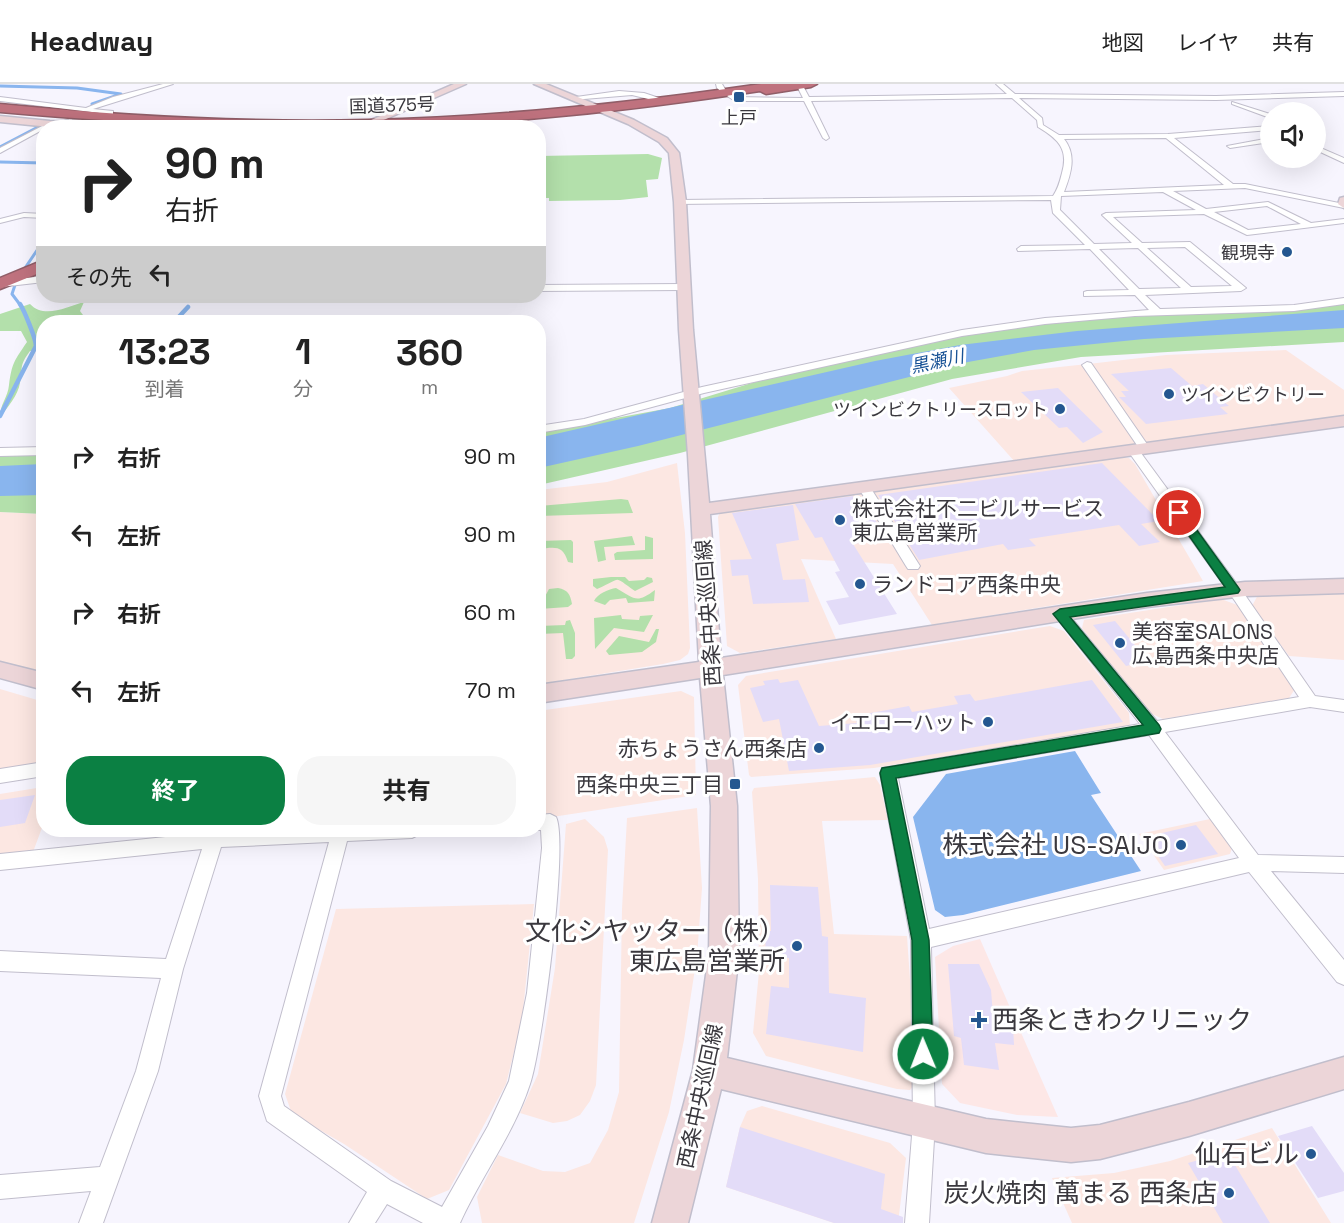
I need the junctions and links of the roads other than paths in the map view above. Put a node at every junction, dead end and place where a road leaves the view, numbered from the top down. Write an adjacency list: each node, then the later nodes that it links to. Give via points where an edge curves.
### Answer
1 (170, 84): 8 (street)
2 (462, 84): 29 (street)
3 (538, 84): 15 (street, 西条中央巡回線)
4 (645, 84): 14 (street)
5 (784, 84): 10 (highway, 国道375号)
6 (999, 84): 13 (street)
7 (803, 85): 10 (highway, 国道375号); 16 (street)
8 (161, 87): 20 (street); 21 (street)
9 (1336, 87): 12 (street)
10 (725, 91): 16 (street, via 743,99); 19 (highway, 国道375号); 23 (highway, 国道375号)
11 (1199, 91): 17 (street)
12 (1344, 92): 17 (street)
13 (1014, 95): 16 (street); 17 (street); 35 (street, via 1040,119 1040,126)
14 (648, 96): 15 (street, via 604,93); 19 (street)
15 (572, 98): 23 (street, 西条中央巡回線)
16 (805, 98): 36 (street)
17 (1216, 98): 24 (street)
18 (0, 99): 21 (street)
19 (665, 101): 23 (highway, 国道375号)
20 (99, 108)
21 (86, 109): 25 (street, via 111,112)
22 (0, 110): 25 (highway, 国道375号); 27 (highway, 国道375号)
23 (604, 111): 30 (highway, 国道375号); 45 (street, 西条中央巡回線, via 656,134 669,145 674,153)
24 (1260, 113)
25 (110, 118): 28 (highway, 国道375号)
26 (0, 119): 31 (street)
27 (107, 120)
28 (147, 120)
29 (381, 120)
30 (521, 120)
31 (36, 126)
32 (1260, 130): 34 (street)
33 (36, 134): 39 (street)
34 (1168, 136): 35 (street); 42 (street)
35 (1059, 137): 44 (street, via 1067,146 1069,163)
36 (826, 138)
37 (1260, 142): 38 (street)
38 (1230, 146)
39 (3, 149)
40 (1326, 153): 41 (street)
41 (1344, 161)
42 (1230, 186): 43 (street); 46 (street, via 1258,187)
43 (1163, 189): 44 (street); 47 (street)
44 (1057, 196): 45 (street); 55 (street, via 1056,211)
45 (680, 202): 60 (street, 西条中央巡回線)
46 (1344, 203)
47 (1204, 212): 53 (street, via 1246,232); 53 (street, via 1268,204); 54 (street, via 1106,215)
48 (36, 213): 49 (street)
49 (33, 215): 50 (street); 51 (street)
50 (36, 215)
51 (0, 221)
52 (1344, 221): 53 (street)
53 (1308, 224)
54 (1140, 246): 55 (street); 62 (street); 62 (street, via 1187,244 1241,288)
55 (1094, 247): 56 (street); 63 (street)
56 (1021, 249)
57 (36, 268): 59 (highway)
58 (36, 280): 59 (street)
59 (0, 284)
60 (684, 287): 61 (street); 68 (street, 西条中央巡回線)
61 (546, 288)
62 (1190, 290): 63 (street)
63 (1138, 292): 64 (street); 66 (street)
64 (1087, 294)
65 (1344, 301): 66 (street, via 1294,308)
66 (1157, 312): 68 (street, via 1045,321 962,333)
67 (1087, 365): 71 (street)
68 (691, 393): 70 (street); 75 (street, 西条中央巡回線)
69 (1344, 421): 71 (street)
70 (546, 429)
71 (1139, 450): 74 (street); 78 (street)
72 (36, 451): 73 (street)
73 (0, 452)
74 (864, 487): 75 (street); 76 (street)
75 (700, 510): 81 (street, 西条中央巡回線)
76 (913, 566)
77 (1344, 586): 78 (street)
78 (1234, 590): 79 (street); 84 (street)
79 (1060, 614): 81 (street); 86 (street)
80 (0, 670): 82 (street)
81 (711, 670): 83 (street); 100 (street, 西条中央巡回線, via 724,806 724,953)
82 (36, 680)
83 (546, 693)
84 (1310, 701): 85 (street); 86 (street)
85 (1344, 706)
86 (1154, 729): 94 (street); 96 (street, via 888,773)
87 (36, 770): 88 (street)
88 (0, 776)
89 (546, 822): 108 (street, via 550,822 550,848 537,993 520,1083)
90 (256, 837): 92 (street)
91 (338, 837): 105 (street, via 270,1096 275,1113)
92 (214, 840): 93 (street); 98 (street)
93 (0, 862)
94 (1253, 863): 95 (street); 96 (street); 99 (street)
95 (1344, 865)
96 (921, 940): 102 (street)
97 (0, 961): 98 (street)
98 (173, 969): 103 (street, via 147,1071)
99 (1344, 975)
100 (709, 1070): 102 (street); 109 (street, 西条中央巡回線)
101 (1344, 1073): 102 (street, via 1100,1142 1044,1144)
102 (924, 1124): 110 (street)
103 (106, 1178): 104 (street); 106 (street)
104 (0, 1187)
105 (383, 1189): 107 (street); 108 (street)
106 (91, 1223)
107 (361, 1223)
108 (447, 1223)
109 (670, 1223)
110 (916, 1223)

